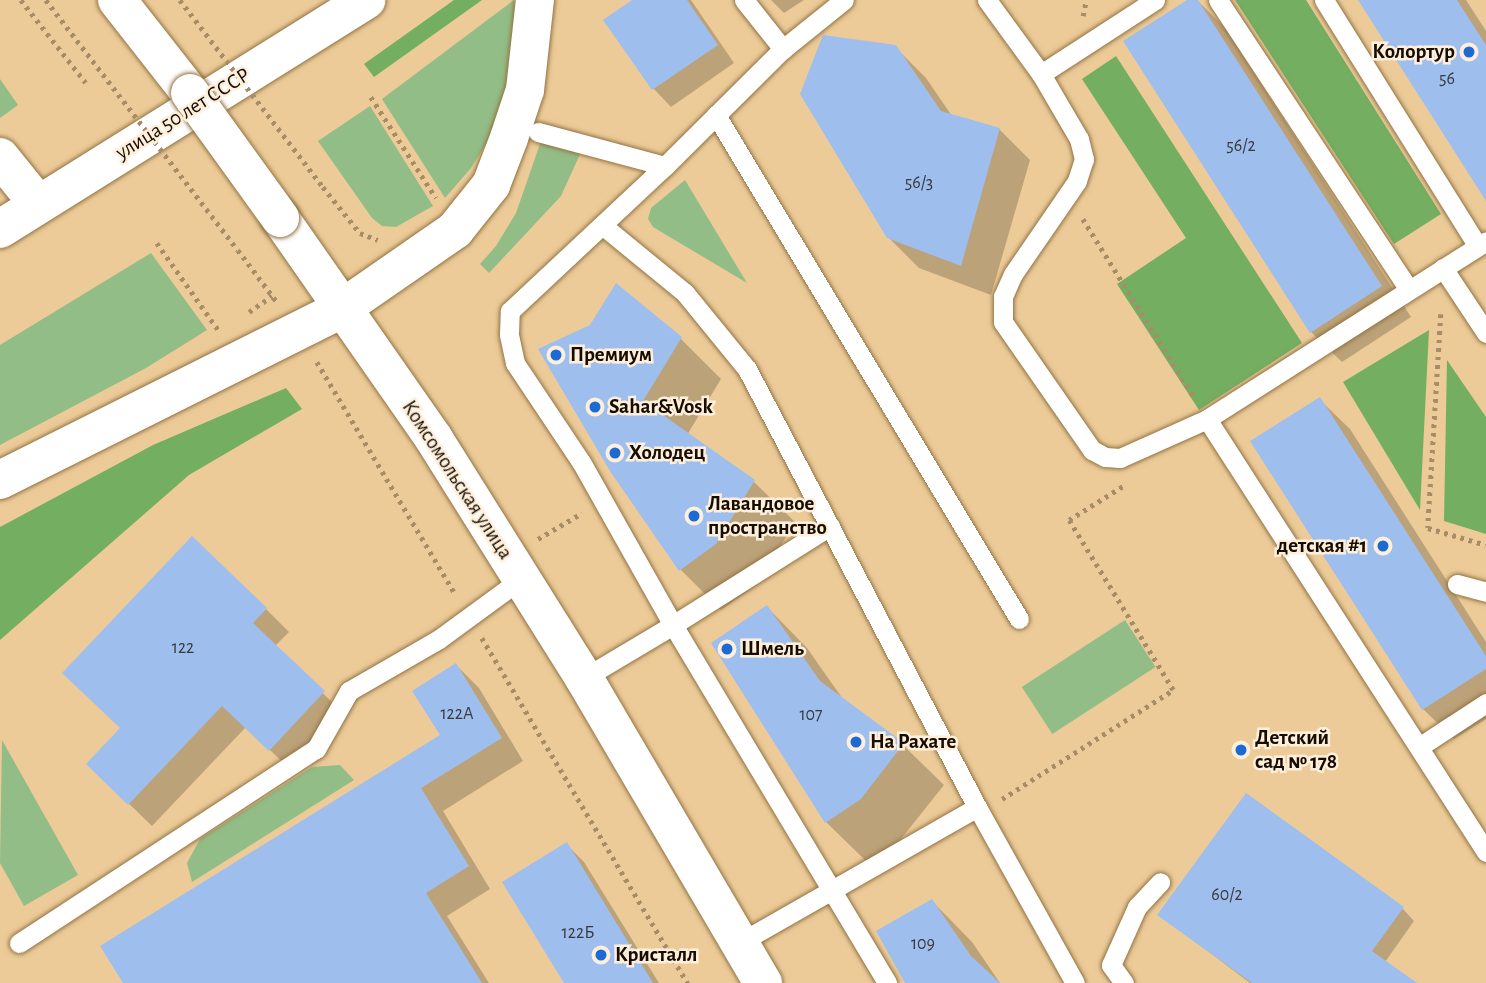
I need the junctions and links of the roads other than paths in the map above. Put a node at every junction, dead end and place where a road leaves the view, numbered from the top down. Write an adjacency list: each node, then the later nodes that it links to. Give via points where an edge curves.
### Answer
1 (117, 0): 22 (main road, Комсомольская улица, bridge, via 190,93)
2 (366, 0): 16 (main road, улица 50 лет СССР)
3 (535, 0): 22 (main road, via 525,90 491,185 455,230)
4 (744, 0): 10 (lane)
5 (845, 0): 10 (lane)
6 (987, 0): 11 (lane)
7 (1155, 0): 11 (lane)
8 (1218, 0): 21 (lane)
9 (1324, 0): 19 (lane)
10 (783, 49): 12 (lane)
11 (1041, 74): 24 (lane, via 1079,139 1084,159 1077,181 1013,274 1003,296 1003,322 1092,450 1105,457 1120,458)
12 (716, 115): 15 (lane); 30 (lane)
13 (538, 132): 15 (lane)
14 (0, 158): 16 (main road)
15 (665, 166): 17 (lane)
16 (38, 204): 18 (main road, улица 50 лет СССР)
17 (602, 225): 26 (lane, via 685,293 747,369); 31 (lane, via 510,311 514,363 581,463)
18 (0, 229)
19 (1482, 244): 20 (lane)
20 (1443, 268): 21 (lane); 23 (lane)
21 (1409, 290): 24 (lane)
22 (341, 309): 25 (main road); 27 (main road, Комсомольская улица, via 434,439)
23 (1486, 333)
24 (1207, 419): 34 (lane)
25 (0, 480)
26 (830, 526): 31 (lane); 35 (lane)
27 (521, 579): 32 (main road, Комсомольская улица); 39 (lane, via 439,639 349,691 316,749)
28 (1457, 584): 29 (lane)
29 (1486, 592)
30 (1019, 619)
31 (673, 625): 32 (lane); 38 (lane)
32 (584, 678): 40 (main road, Комсомольская улица)
33 (1486, 703): 34 (lane)
34 (1419, 747): 36 (lane)
35 (979, 810): 38 (lane); 43 (lane)
36 (1486, 852)
37 (1160, 882): 44 (lane, via 1137,907 1111,965)
38 (832, 890): 40 (lane); 42 (lane)
39 (19, 943)
40 (739, 943): 41 (main road, Комсомольская улица)
41 (763, 983)
42 (887, 983)
43 (1075, 983)
44 (1124, 983)

